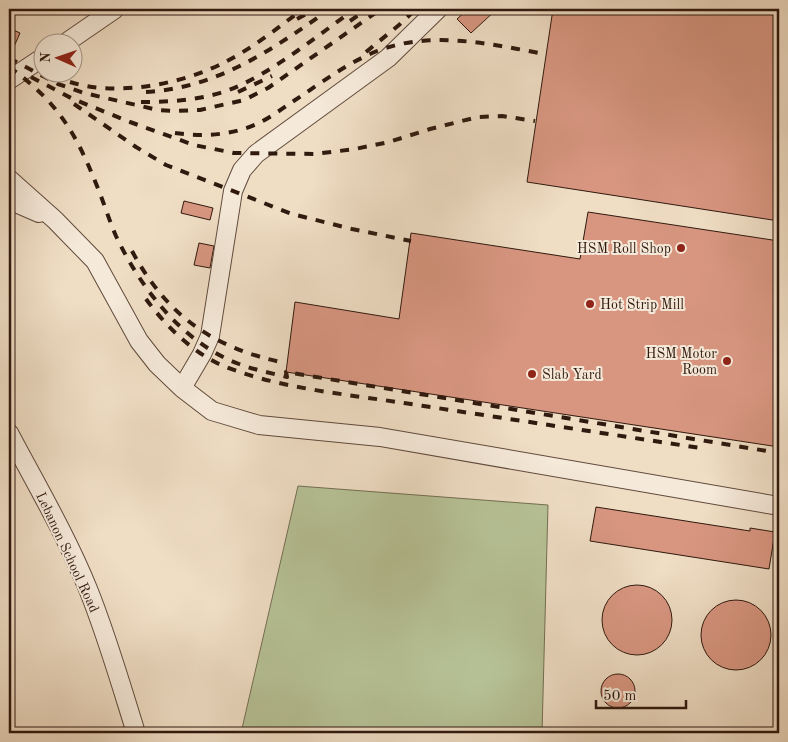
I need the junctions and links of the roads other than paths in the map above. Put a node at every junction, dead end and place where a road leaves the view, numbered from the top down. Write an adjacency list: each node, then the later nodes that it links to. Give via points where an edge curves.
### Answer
1 (116, 9): 3 (street)
2 (438, 9): 9 (street, via 388,58 256,154 242,170 233,191 210,336)
3 (82, 32)
4 (32, 65): 5 (street)
5 (9, 80)
6 (9, 179): 8 (street)
7 (9, 200): 8 (street)
8 (56, 220): 9 (street, via 95,262 140,341 157,364)
9 (182, 388): 11 (street, via 212,411 260,425 380,437)
10 (9, 433): 12 (street, Lebanon School Road, via 87,587)
11 (779, 506)
12 (136, 733)

